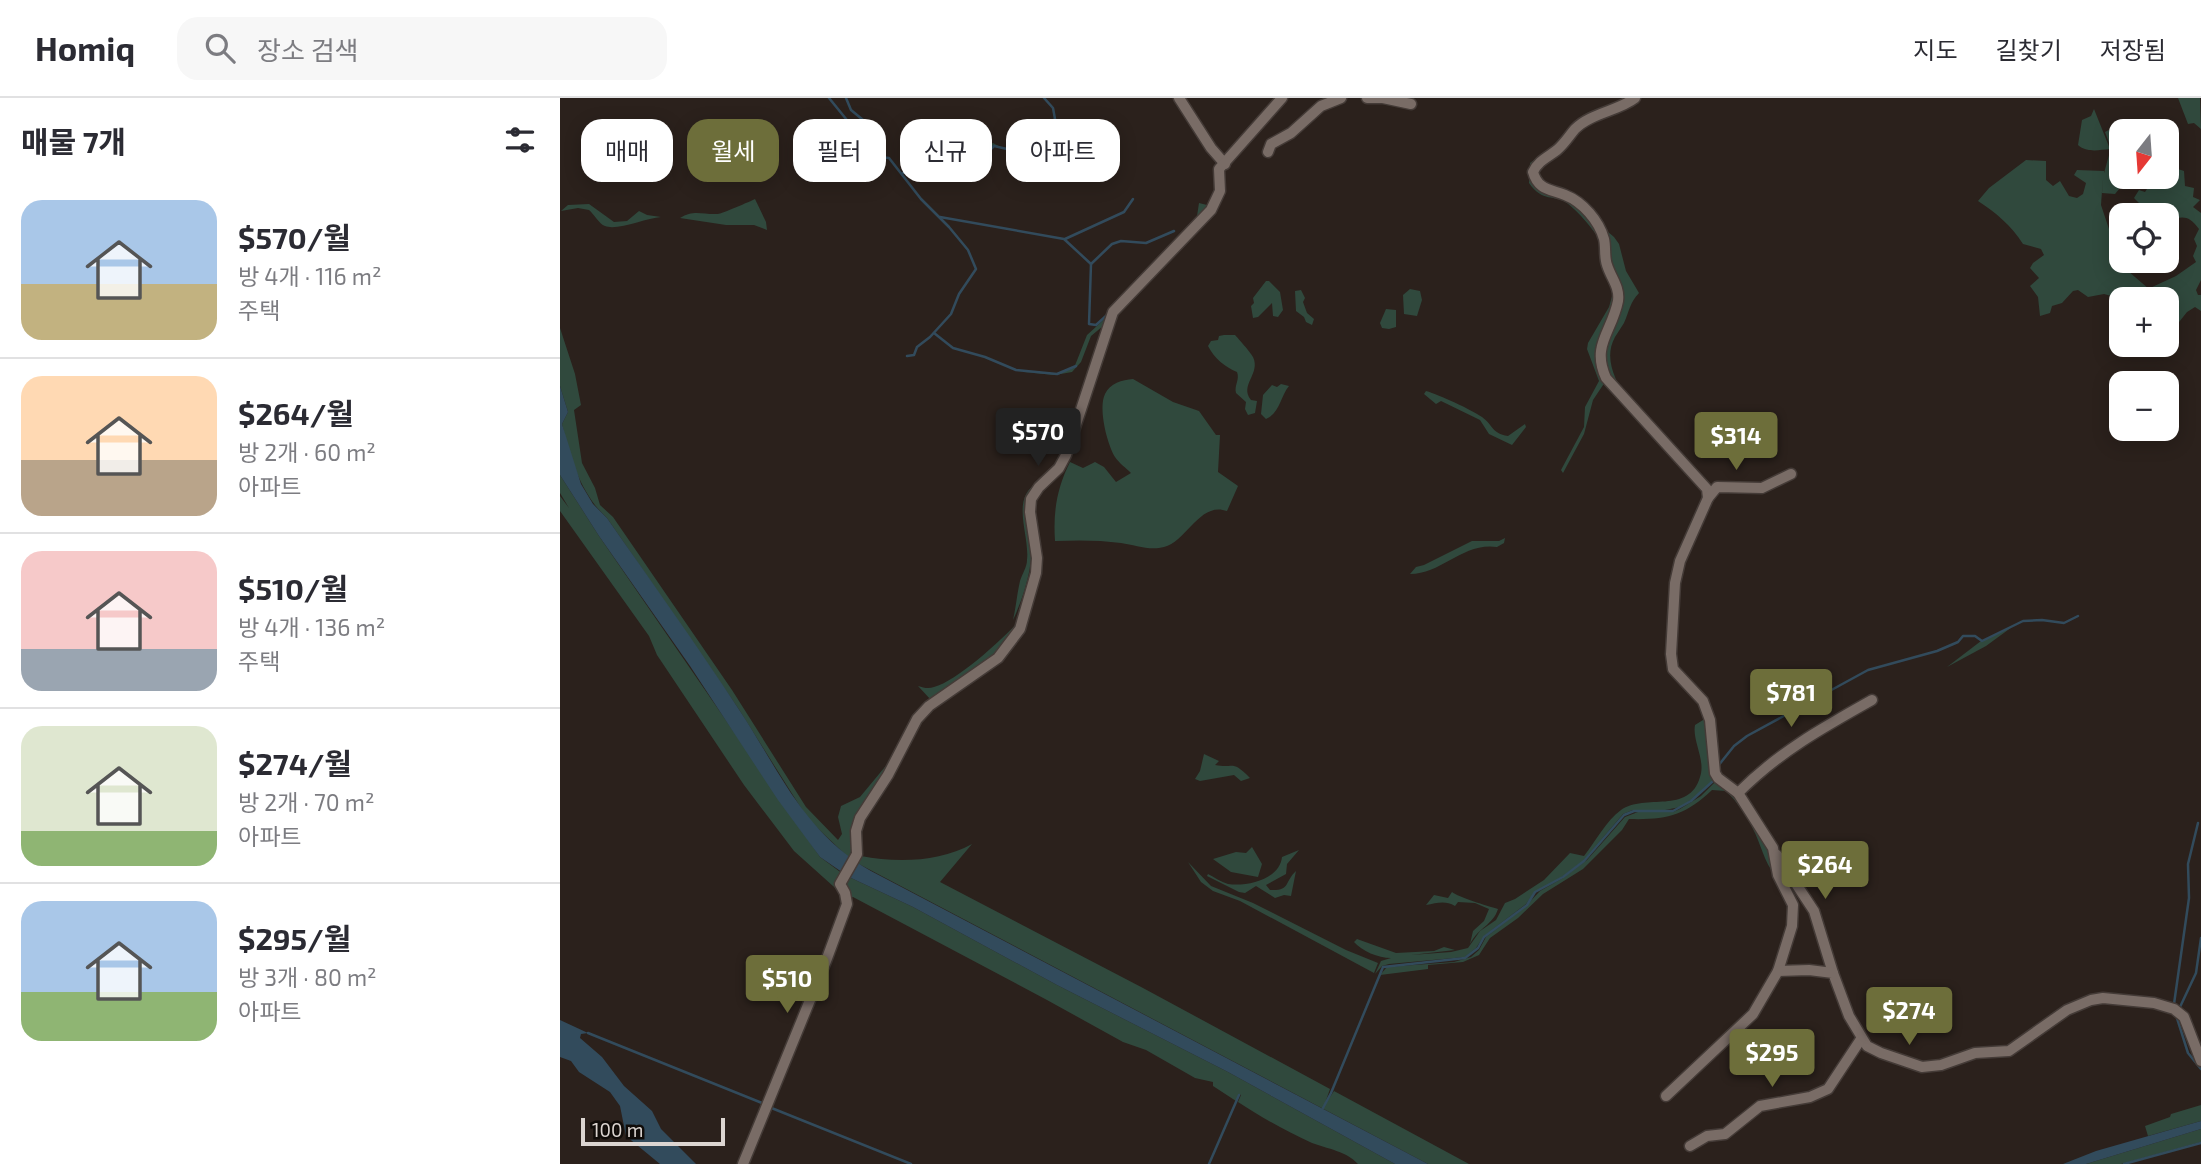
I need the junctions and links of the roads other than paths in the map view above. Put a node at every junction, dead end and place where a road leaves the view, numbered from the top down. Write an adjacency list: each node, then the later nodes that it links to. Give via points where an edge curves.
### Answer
1 (1179, 98): 8 (street)
2 (1282, 98): 8 (street)
3 (1341, 98): 7 (street, via 1321,106 1271,144)
4 (1367, 98): 6 (street)
5 (1635, 98): 10 (street, via 1576,128 1533,172 1543,189 1568,196 1600,227 1606,264 1618,293 1601,344 1606,378 1702,481)
6 (1411, 104)
7 (1268, 152)
8 (1225, 164): 20 (street, via 1217,172 1220,191 1211,210 1113,312 1066,455 1031,499 1037,558 1020,629 998,658 917,719 860,818 857,855 840,884 847,904)
9 (1791, 474): 10 (street, via 1762,488 1717,487)
10 (1708, 498): 12 (street, via 1675,583 1671,654 1673,669 1703,701 1710,720 1715,773)
11 (1872, 700): 12 (street, via 1782,753)
12 (1738, 793): 13 (street)
13 (1773, 848): 14 (street, via 1778,875 1793,905 1792,926); 15 (street, via 1814,911)
14 (1778, 971): 15 (street); 18 (street, via 1753,1014)
15 (1833, 974): 16 (street)
16 (1861, 1038): 17 (street, via 1867,1046 1896,1059 1922,1066 1941,1065 1975,1053 2009,1051 2067,1010 2103,998 2174,1009 2184,1017); 19 (street, via 1828,1089 1760,1106 1725,1134 1707,1136)
17 (2201, 1061)
18 (1666, 1096)
19 (1690, 1146)
20 (743, 1164)

